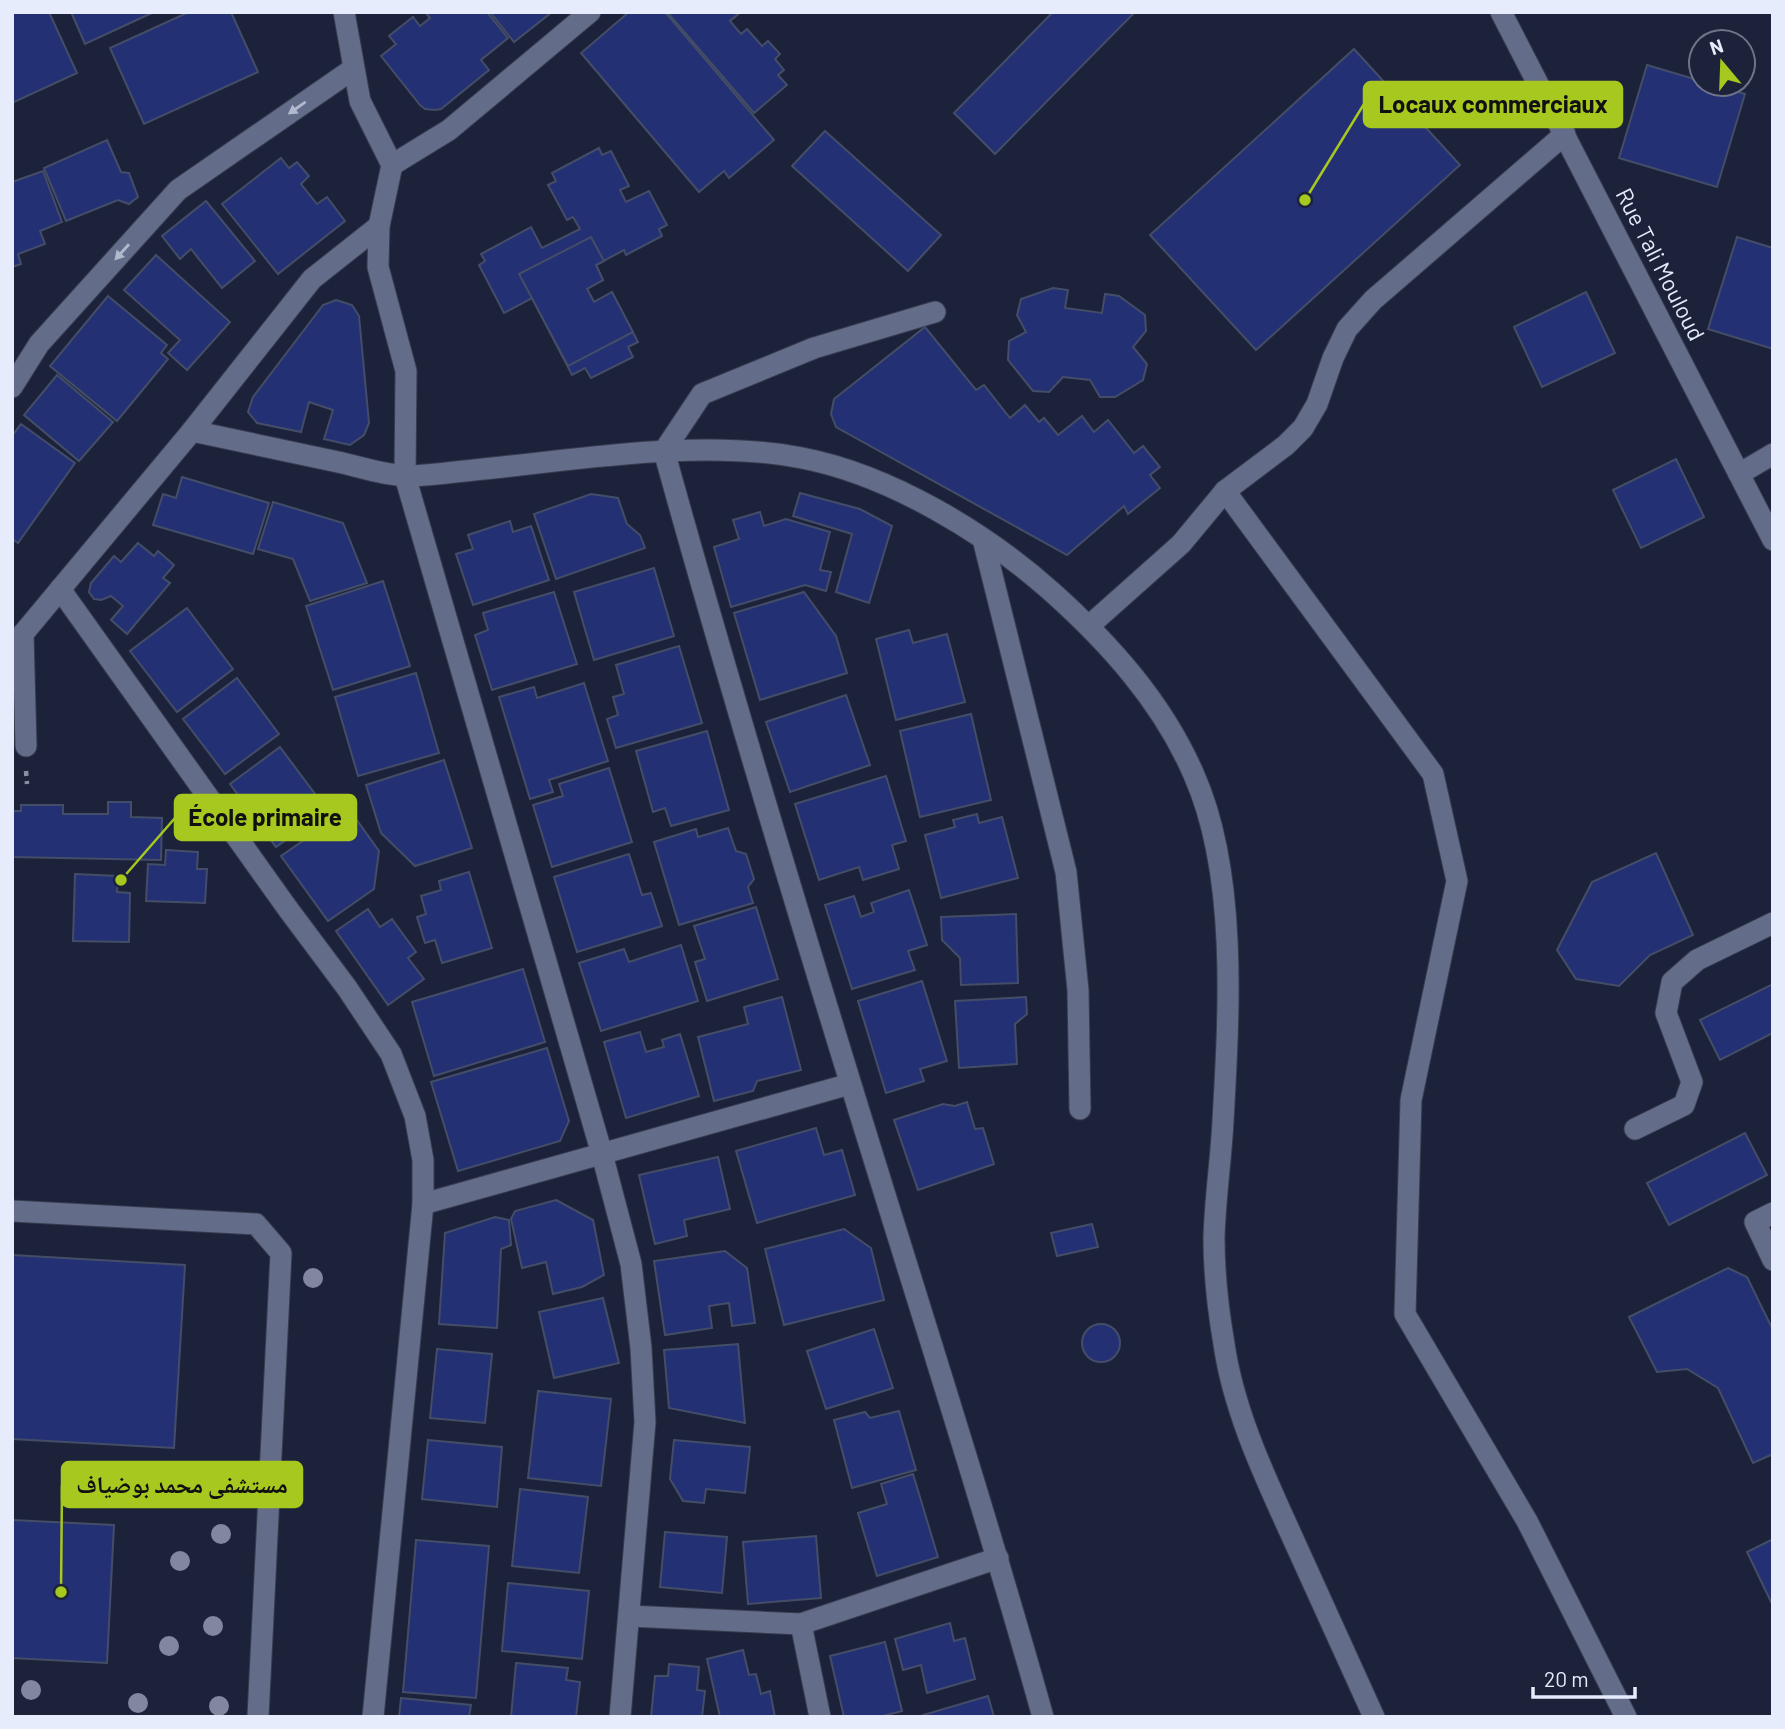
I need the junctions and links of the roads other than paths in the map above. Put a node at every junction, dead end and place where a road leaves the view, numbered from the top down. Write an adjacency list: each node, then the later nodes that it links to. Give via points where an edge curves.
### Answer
1 (344, 12): 4 (street)
2 (590, 12): 6 (street, via 449,130)
3 (1501, 12): 5 (street, Rue Tali Mouloud)
4 (353, 69): 6 (street, via 359,102); 9 (street, one-way to 9, via 178,190 39,344)
5 (1564, 134): 13 (street, Rue Tali Mouloud); 15 (street, via 1373,300 1348,328 1303,428)
6 (392, 164): 7 (street)
7 (379, 226): 10 (street, via 312,279); 14 (street, via 378,267 405,371)
8 (935, 312): 11 (street, via 814,348 702,394)
9 (12, 387)
10 (192, 431): 14 (street); 18 (street)
11 (664, 451): 14 (street); 16 (street, via 734,451 801,458 891,488); 23 (street)
12 (1773, 454): 13 (street)
13 (1740, 474): 17 (street, Rue Tali Mouloud)
14 (405, 476): 26 (street)
15 (1225, 491): 19 (street, via 1181,544); 40 (street, via 1433,774 1457,881 1411,1100 1405,1314 1527,1521)
16 (983, 539): 19 (street); 24 (street, via 1066,873 1078,990)
17 (1773, 540)
18 (60, 589): 20 (street); 27 (street, via 391,1054 415,1116 423,1160)
19 (1090, 625): 39 (street, via 1151,698 1174,734 1196,778 1210,824 1223,883 1226,955 1227,1031 1214,1238 1224,1349 1262,1472)
20 (18, 641): 21 (street)
21 (26, 746)
22 (1773, 923): 25 (street, via 1697,960 1672,982 1666,1013 1692,1082 1684,1105)
23 (850, 1084): 26 (street); 31 (street)
24 (1080, 1109)
25 (1636, 1129)
26 (601, 1154): 27 (street); 32 (street, via 631,1265 641,1348 645,1422)
27 (423, 1204): 35 (street)
28 (12, 1211): 34 (street, via 256,1224 281,1253)
29 (1773, 1213): 30 (street, via 1755,1222)
30 (1773, 1260)
31 (998, 1558): 33 (street); 38 (street)
32 (629, 1616): 33 (street); 36 (street)
33 (801, 1624): 37 (street)
34 (258, 1717)
35 (373, 1717)
36 (620, 1717)
37 (820, 1717)
38 (1042, 1717)
39 (1374, 1717)
40 (1626, 1717)

